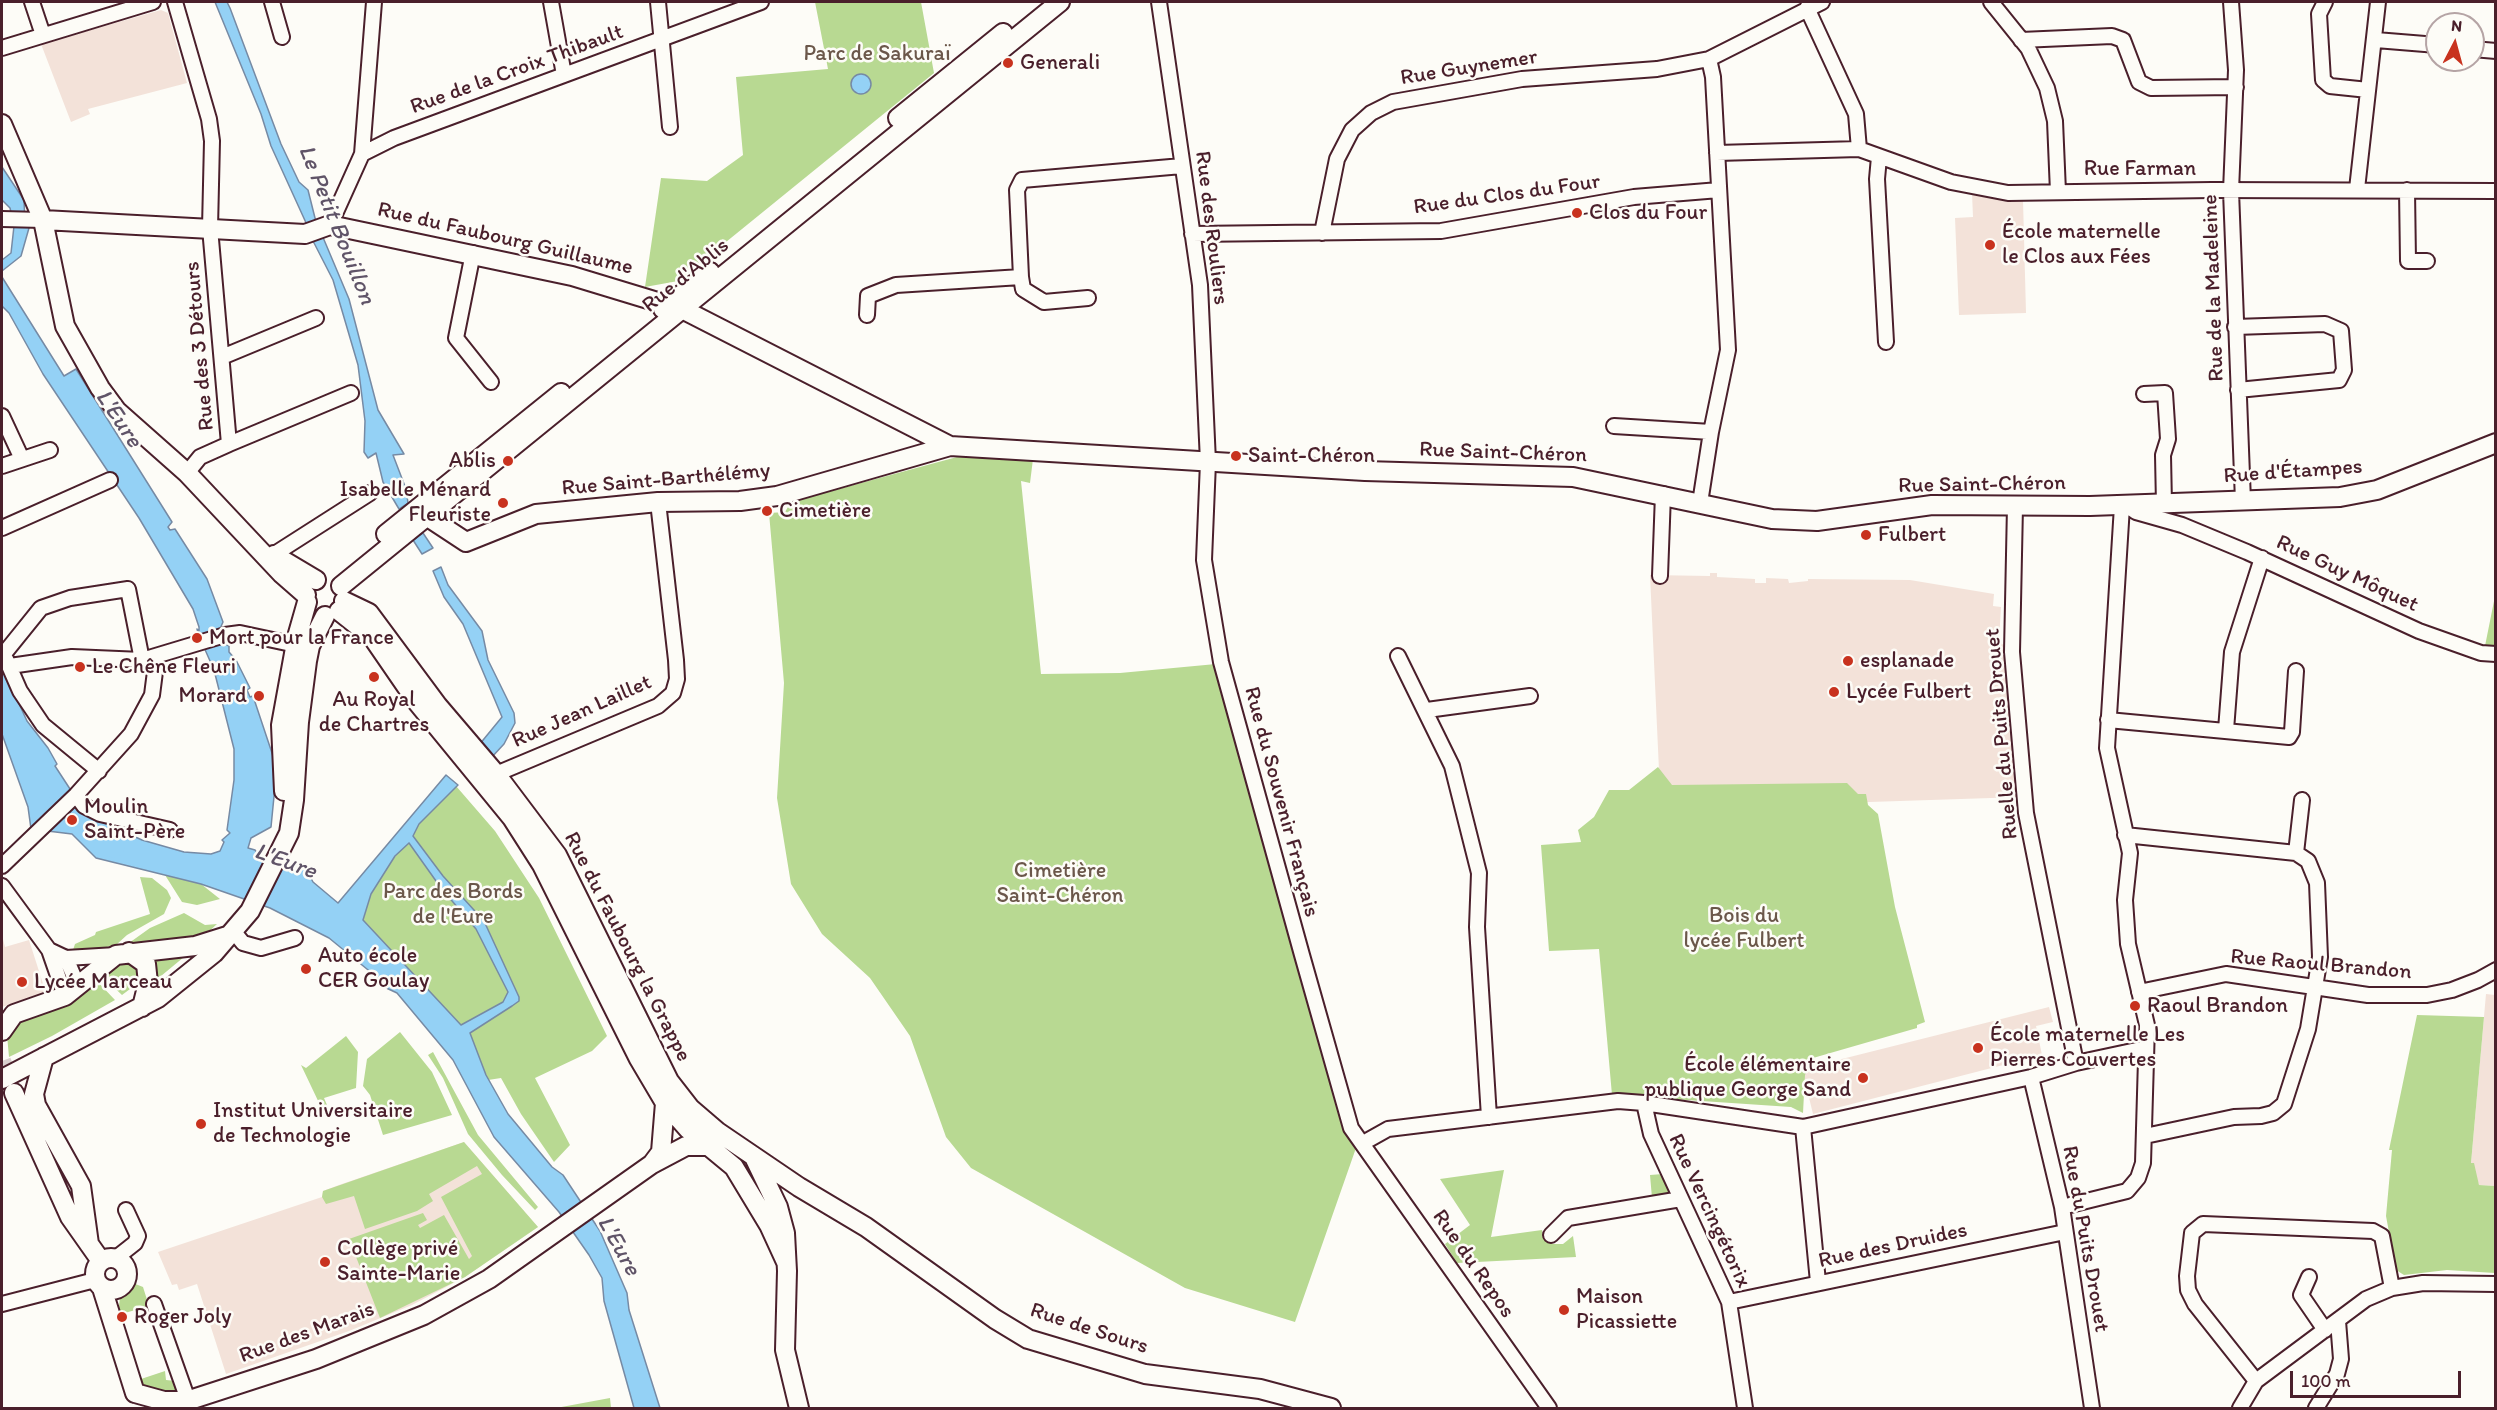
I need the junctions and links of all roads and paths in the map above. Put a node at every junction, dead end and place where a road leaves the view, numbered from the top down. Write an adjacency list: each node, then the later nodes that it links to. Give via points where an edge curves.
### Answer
1 (32, 2): 18 (street)
2 (153, 2): 18 (street)
3 (175, 2): 44 (street, Rue des 3 Détours, via 209,119)
4 (272, 2): 19 (street)
5 (374, 2): 33 (street)
6 (551, 2): 26 (street)
7 (658, 2): 20 (street)
8 (761, 2): 20 (street, Rue de la Croix Thibault)
9 (1043, 2): 52 (main road, Rue d'Ablis)
10 (1060, 2): 52 (main road, Rue d'Ablis)
11 (1160, 2): 35 (street, Rue des Rouliers)
12 (1822, 2): 17 (street, Rue Guynemer)
13 (1991, 2): 21 (street)
14 (2231, 2): 27 (street, Rue de la Madeleine)
15 (2325, 2): 28 (street, via 2319,14 2323,80 2330,86)
16 (2378, 2): 22 (street)
17 (1807, 8): 25 (street, Rue Guynemer); 31 (street, via 1856,114)
18 (44, 35): 24 (street)
19 (282, 37)
20 (661, 39): 26 (street, Rue de la Croix Thibault); 30 (street)
21 (2021, 40): 27 (street, via 2112,36 2123,40 2139,82 2151,88); 41 (street, via 2047,88 2055,121)
22 (2376, 40): 23 (street); 28 (street)
23 (2425, 44)
24 (2, 48)
25 (1709, 59): 32 (street); 46 (street, Rue Guynemer, via 1657,69 1522,79 1392,102 1371,113 1352,130 1337,159)
26 (564, 75): 33 (street, Rue de la Croix Thibault, via 394,138)
27 (2236, 87): 39 (street, Rue de la Madeleine)
28 (2368, 90): 36 (street)
29 (2, 124): 43 (main road)
30 (670, 127)
31 (1859, 148): 32 (street); 34 (street, Rue Farman)
32 (1717, 153): 37 (street)
33 (362, 154): 45 (street)
34 (1879, 157): 41 (street, Rue Farman, via 1951,182 2008,193); 56 (street)
35 (1182, 166): 47 (street, Rue des Rouliers); 50 (street, via 1022,180 1017,190)
36 (2357, 189): 38 (street, Rue Farman); 39 (street, Rue Farman)
37 (1719, 190): 46 (street, Rue du Clos du Four, via 1634,197 1441,231); 64 (street, via 1728,350)
38 (2407, 190): 40 (street, Rue Farman); 49 (street, via 2408,261)
39 (2231, 191): 41 (street, Rue Farman); 55 (street, Rue de la Madeleine)
40 (2496, 191)
41 (2058, 192)
42 (6, 219): 43 (street)
43 (40, 226): 44 (main road, Rue du Faubourg Guillaume); 72 (main road, via 64,326 72,343 117,411)
44 (210, 228): 45 (main road, Rue du Faubourg Guillaume); 57 (street, Rue des 3 Détours)
45 (321, 230): 48 (main road, Rue du Faubourg Guillaume)
46 (1322, 233): 47 (street, Rue du Clos du Four)
47 (1192, 234): 70 (street, Rue des Rouliers, via 1200,285)
48 (472, 254): 52 (main road, Rue du Faubourg Guillaume, via 572,276); 58 (street, via 456,338)
49 (2427, 261)
50 (1021, 277): 51 (street, via 1023,289 1044,302); 53 (street, via 896,285 868,296)
51 (1088, 298)
52 (677, 307): 67 (main road, Rue du Faubourg Guillaume); 83 (main road, Rue d'Ablis); 89 (main road, Rue d'Ablis, via 381,539)
53 (867, 315)
54 (316, 318): 57 (street)
55 (2235, 327): 59 (street, Rue de la Madeleine); 59 (street, via 2325,324 2342,331 2344,370 2339,380)
56 (1886, 342)
57 (222, 357): 66 (street, Rue des 3 Détours)
58 (491, 382)
59 (2238, 390): 77 (street, Rue de la Madeleine)
60 (351, 393): 66 (street)
61 (2144, 394): 81 (street, via 2165,393 2168,439 2163,455)
62 (3, 422): 69 (street)
63 (1614, 426): 64 (street)
64 (1711, 432): 79 (street)
65 (2496, 443): 77 (main road, Rue d'Étampes, via 2377,490 2340,497)
66 (230, 444): 72 (street, Rue des 3 Détours, via 200,458)
67 (950, 446): 70 (main road, Rue Saint-Chéron); 78 (main road, Rue Saint-Barthélémy, via 777,496 741,501)
68 (50, 450): 69 (street)
69 (22, 459): 71 (street)
70 (1208, 462): 76 (main road, Rue Saint-Chéron, via 1573,477); 136 (street, Rue du Souvenir Français, via 1204,560 1221,662 1345,1113)
71 (2, 466)
72 (187, 473): 74 (main road)
73 (110, 480): 85 (street)
74 (207, 493): 86 (main road); 89 (main road, via 282,574)
75 (370, 493): 86 (street)
76 (1664, 494): 79 (main road, Rue Saint-Chéron); 88 (street)
77 (2243, 501): 81 (main road, Rue d'Étampes)
78 (658, 502): 83 (main road, Rue Saint-Barthélémy, via 536,514 466,542); 102 (street, Rue Jean Laillet, via 677,679 673,693 658,706)
79 (1700, 503): 82 (main road, Rue Saint-Chéron, via 1795,521 1932,505)
80 (2124, 505): 81 (main road, Rue d'Étampes); 82 (main road, Rue Saint-Chéron); 84 (street, Rue Guy Môquet); 99 (street)
81 (2168, 505): 84 (street)
82 (2015, 506): 124 (street, Ruelle du Puits Drouet, via 2012,652 2026,813)
83 (428, 517): 89 (main road, Rue d'Ablis)
84 (2182, 525): 87 (street, Rue Guy Môquet)
85 (2, 528)
86 (273, 555): 89 (main road)
87 (2262, 558): 91 (street, Rue Guy Môquet, via 2419,631 2481,653); 100 (street, via 2232,652)
88 (1659, 576)
89 (329, 597): 90 (main road); 102 (main road, Rue du Faubourg la Grappe, via 369,613 438,706); 108 (main road, via 307,661 294,800 289,833); 128 (main road, Rue du Faubourg la Grappe, via 373,639 417,702 512,818 542,865)
90 (296, 645): 92 (street, via 240,633); 108 (main road, via 280,738 284,772)
91 (2496, 654)
92 (157, 656): 95 (street); 101 (street, via 155,683 140,720)
93 (1398, 656): 98 (street)
94 (4, 658): 95 (street); 95 (street, via 40,608 70,598 128,589); 101 (street, via 43,725)
95 (142, 660)
96 (2296, 671): 100 (street, via 2289,737)
97 (1530, 696): 98 (street)
98 (1426, 710): 131 (street, via 1452,766 1479,873 1476,927)
99 (2108, 720): 100 (street); 106 (street, via 2107,748)
100 (2226, 730)
101 (99, 771): 103 (street)
102 (496, 774): 130 (main road, Rue du Faubourg la Grappe, via 557,855 669,1081)
103 (76, 795): 105 (street, via 84,806 100,814); 109 (street)
104 (2302, 800): 107 (street)
105 (170, 830)
106 (2126, 835): 107 (street); 119 (street, via 2130,853 2125,900 2128,945)
107 (2296, 853): 117 (street, via 2308,861 2317,883 2320,957)
108 (278, 858): 111 (main road)
109 (2, 866)
110 (2, 886): 113 (street)
111 (233, 933): 112 (street, via 243,943 261,948); 114 (main road, via 195,946); 120 (main road, via 179,982)
112 (296, 938)
113 (49, 950): 115 (street); 118 (street)
114 (122, 954): 115 (street); 118 (main road); 120 (main road, via 146,964 148,983)
115 (66, 958): 118 (street)
116 (2496, 970): 117 (street, Rue Raoul Brandon, via 2478,980 2427,995 2368,995)
117 (2316, 988): 119 (street, Rue Raoul Brandon, via 2226,974); 133 (street, via 2308,1029 2284,1104 2273,1113 2260,1116)
118 (72, 991): 121 (main road, via 14,1014)
119 (2139, 992): 122 (street, via 2147,1025)
120 (142, 1007): 123 (main road)
121 (2, 1031)
122 (2146, 1048): 124 (street); 133 (street)
123 (44, 1057): 126 (main road); 148 (main road, via 34,1094 36,1105 81,1186)
124 (2076, 1063): 125 (street)
125 (2031, 1077): 132 (street); 144 (street, Rue du Puits Drouet)
126 (2, 1079)
127 (14, 1093): 148 (main road, via 70,1217)
128 (665, 1103): 134 (main road, Rue du Faubourg la Grappe); 138 (main road)
129 (1644, 1103): 131 (street, via 1618,1101); 132 (street); 142 (street, Rue Vercingétorix, via 1651,1134)
130 (690, 1108): 134 (main road); 135 (main road, Rue du Faubourg la Grappe)
131 (1489, 1117): 136 (street, via 1388,1129)
132 (1803, 1127): 152 (street)
133 (2145, 1136): 144 (street, via 2143,1163 2138,1178 2127,1191)
134 (687, 1137): 135 (main road, Rue des Marais); 138 (main road, Rue des Marais)
135 (713, 1139): 137 (main road, Rue du Faubourg la Grappe); 139 (main road, Rue du Faubourg la Grappe)
136 (1363, 1143): 167 (street, Rue du Repos)
137 (754, 1157): 140 (main road, Rue du Faubourg la Grappe); 141 (main road, Rue de Sours)
138 (657, 1158): 162 (main road, Rue des Marais, via 544,1241 424,1315 316,1359)
139 (734, 1167): 140 (main road, Rue de Sours); 150 (main road, Rue du Faubourg la Grappe, via 765,1217)
140 (763, 1176): 141 (main road, Rue de Sours); 143 (main road, Rue du Faubourg la Grappe)
141 (799, 1187): 143 (main road); 166 (main road, Rue de Sours, via 866,1227 1028,1339 1145,1374 1260,1389)
142 (1681, 1199): 147 (street, via 1568,1218); 156 (street, Rue Vercingétorix)
143 (778, 1207): 150 (main road, Rue du Faubourg la Grappe, via 785,1233)
144 (2062, 1207): 146 (street, Rue du Puits Drouet)
145 (126, 1210): 149 (street, via 138,1236 135,1243)
146 (2065, 1232): 152 (street, Rue des Druides); 169 (street, Rue du Puits Drouet)
147 (1551, 1235)
148 (89, 1244): 149 (main road)
149 (108, 1259): 154 (main road, via 96,1267); 154 (main road, via 124,1264 126,1281)
150 (786, 1262): 165 (main road, Rue du Faubourg la Grappe, via 784,1350)
151 (2309, 1277): 160 (street, via 2301,1295)
152 (1818, 1282): 156 (street, Rue des Druides)
153 (2496, 1284): 155 (street, via 2423,1283)
154 (105, 1285): 157 (street); 163 (main road)
155 (2392, 1288): 159 (street, via 2366,1299); 161 (street, via 2382,1236 2373,1231 2203,1224 2192,1233 2188,1290)
156 (1729, 1302): 168 (street, Rue Vercingétorix)
157 (2, 1304)
158 (154, 1304): 162 (street)
159 (2338, 1321): 160 (street); 171 (street, via 2341,1359 2337,1374)
160 (2325, 1330): 161 (street)
161 (2256, 1381): 170 (street)
162 (186, 1401): 163 (main road, Rue des Marais); 164 (main road, Rue des Marais)
163 (139, 1402)
164 (165, 1408)
165 (798, 1408)
166 (1331, 1408)
167 (1549, 1408)
168 (1745, 1408)
169 (2092, 1408)
170 (2240, 1408)
171 (2316, 1408)

